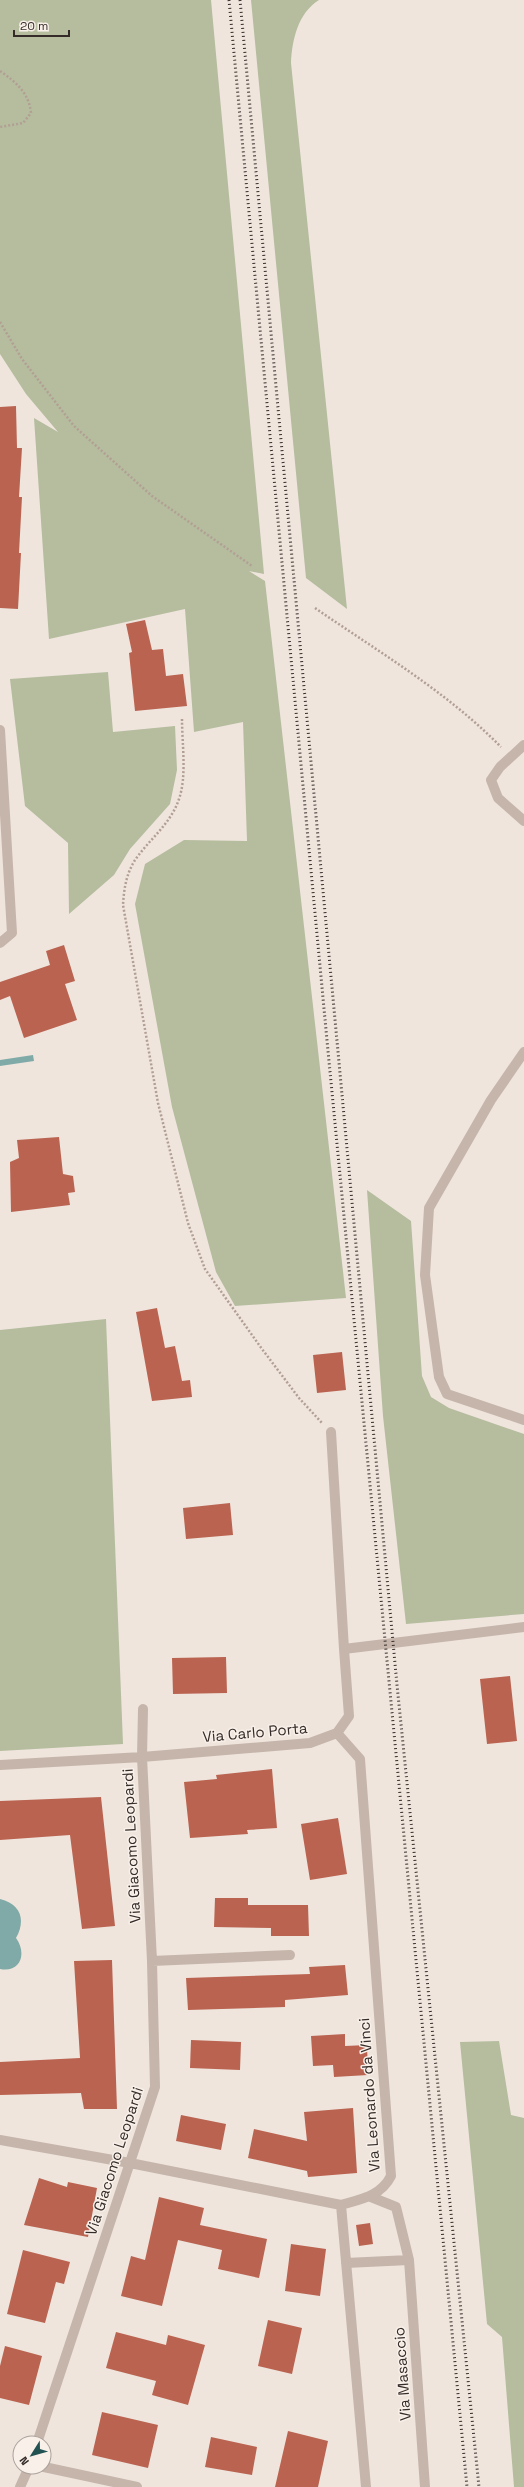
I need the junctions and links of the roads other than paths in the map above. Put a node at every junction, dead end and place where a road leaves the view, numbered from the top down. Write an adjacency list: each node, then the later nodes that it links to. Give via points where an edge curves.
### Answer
1 (0, 730): 4 (street, via 12,933)
2 (524, 745): 3 (street, via 500,767 491,780 498,798)
3 (524, 821)
4 (0, 943)
5 (524, 1052): 6 (street, via 491,1100 429,1208 425,1275 439,1376 447,1394)
6 (524, 1420)
7 (330, 1432): 9 (street)
8 (524, 1627): 9 (street)
9 (344, 1649): 11 (street, via 349,1716)
10 (143, 1708): 12 (street, Via Giacomo Leopardi)
11 (337, 1733): 12 (street, Via Carlo Porta, via 310,1744); 18 (street, Via Leonardo da Vinci, via 360,1759 391,2176 386,2186)
12 (142, 1757): 13 (street, Via Carlo Porta); 15 (street, Via Giacomo Leopardi)
13 (0, 1765)
14 (290, 1955): 15 (street)
15 (152, 1961): 17 (street, Via Giacomo Leopardi, via 154,2087)
16 (0, 2140): 17 (street, Via Leonardo da Vinci)
17 (130, 2163): 19 (street, Via Leonardo da Vinci); 22 (street, Via Giacomo Leopardi)
18 (371, 2196): 19 (street, Via Leonardo da Vinci); 20 (street, Via Masaccio, via 396,2207)
19 (342, 2205): 21 (street)
20 (409, 2260): 21 (street); 28 (street, Via Masaccio)
21 (346, 2263): 27 (street)
22 (40, 2435)
23 (52, 2469): 26 (street)
24 (25, 2475): 25 (street)
25 (20, 2487)
26 (137, 2487)
27 (366, 2487)
28 (425, 2487)

